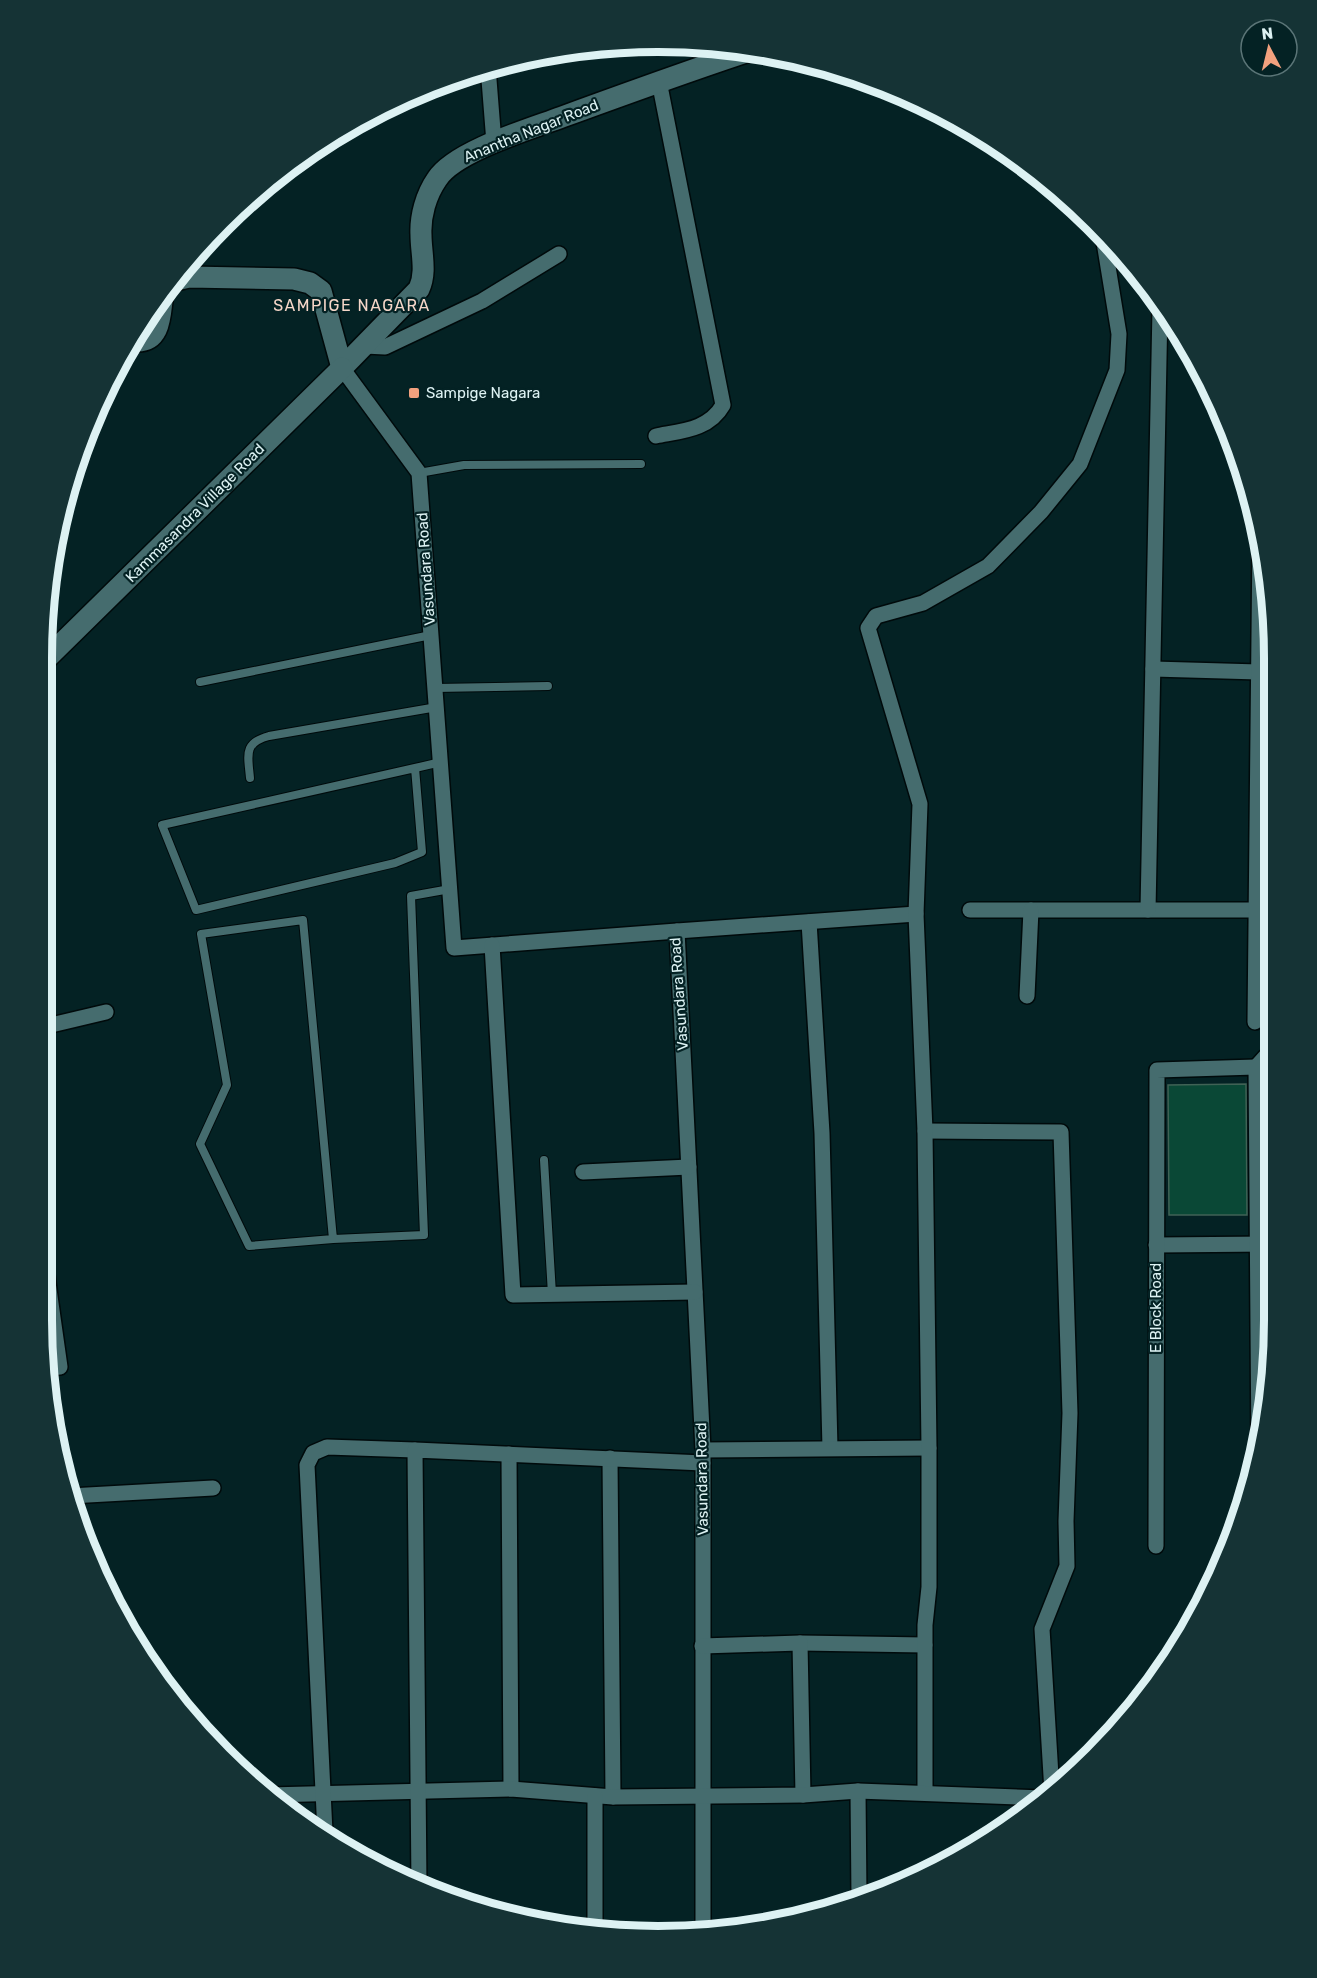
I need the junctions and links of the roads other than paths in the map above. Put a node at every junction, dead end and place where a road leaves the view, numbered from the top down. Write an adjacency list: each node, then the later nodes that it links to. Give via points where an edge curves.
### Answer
1 (730, 57): 3 (street, Anantha Nagar Road)
2 (489, 77): 4 (street)
3 (659, 81): 4 (street, Anantha Nagar Road); 13 (street, via 723,405 710,422)
4 (494, 143): 11 (street, Anantha Nagar Road, via 453,164 437,178 421,220 419,289)
5 (1105, 250): 33 (street, via 1119,334 1117,369 1080,464 1041,512 988,566 923,603 876,616 868,628 920,804)
6 (559, 254): 11 (street, via 482,301 385,347)
7 (188, 277): 12 (street, via 294,279 310,283 321,291)
8 (160, 315): 10 (street, via 155,332)
9 (1160, 319): 19 (street)
10 (144, 340)
11 (365, 346): 12 (street, Anantha Nagar Road)
12 (342, 368): 15 (street); 18 (street, Kammasandra Village Road)
13 (656, 436)
14 (641, 464): 15 (lane, via 464,465)
15 (419, 473): 17 (street, Vasundara Road)
16 (1260, 585): 20 (street)
17 (431, 635): 21 (lane); 23 (street, Vasundara Road)
18 (52, 653)
19 (1153, 669): 20 (street); 31 (street)
20 (1259, 672): 32 (street)
21 (200, 682)
22 (548, 687): 23 (lane)
23 (435, 688): 24 (street, Vasundara Road)
24 (437, 707): 25 (street, Vasundara Road); 27 (lane, via 256,740 250,745 248,757)
25 (441, 762): 26 (lane); 28 (street, Vasundara Road)
26 (415, 768): 26 (lane, via 162,825 196,910 395,863 422,852)
27 (250, 778)
28 (450, 889): 36 (street, Vasundara Road, via 454,948); 47 (lane, via 411,896 424,1235)
29 (969, 910): 30 (street)
30 (1031, 910): 31 (street); 37 (street)
31 (1148, 910): 32 (street)
32 (1256, 910): 39 (street)
33 (916, 915): 34 (street); 43 (street)
34 (809, 922): 35 (street); 55 (street, via 822,1133)
35 (677, 931): 36 (street, Vasundara Road); 45 (street, Vasundara Road)
36 (492, 945): 51 (street, via 513,1295)
37 (1027, 996)
38 (106, 1012): 40 (street)
39 (1254, 1022)
40 (52, 1025)
41 (1264, 1058): 42 (street)
42 (1256, 1067): 48 (street); 49 (street, E Block Road, via 1157,1070)
43 (925, 1131): 56 (street); 67 (street, via 1061,1132 1070,1413 1067,1566 1042,1629)
44 (544, 1161): 51 (lane)
45 (689, 1167): 46 (street); 50 (street, Vasundara Road)
46 (583, 1172)
47 (333, 1239): 47 (lane, via 249,1246 200,1144 227,1086 201,934 303,920)
48 (1263, 1244): 49 (street); 54 (street)
49 (1156, 1245): 63 (street, E Block Road)
50 (695, 1292): 51 (street); 59 (street, Vasundara Road)
51 (552, 1294)
52 (52, 1310): 53 (street, via 60,1367)
53 (55, 1367)
54 (1259, 1394)
55 (831, 1448): 56 (street); 59 (street)
56 (929, 1448): 65 (street)
57 (415, 1450): 58 (street); 69 (street); 72 (street, via 327,1447 313,1453 307,1465)
58 (509, 1454): 60 (street); 68 (street)
59 (703, 1456): 60 (street); 66 (street, Vasundara Road)
60 (610, 1458): 77 (street)
61 (213, 1488): 62 (street)
62 (79, 1495)
63 (1156, 1546)
64 (800, 1643): 65 (street); 66 (street); 76 (street)
65 (925, 1645): 71 (street)
66 (702, 1646): 75 (street, Vasundara Road)
67 (1051, 1780)
68 (511, 1789): 69 (street); 74 (street)
69 (418, 1791): 72 (street); 80 (street)
70 (858, 1791): 71 (street); 76 (street); 81 (street)
71 (925, 1792): 78 (street)
72 (324, 1793): 73 (street); 79 (street)
73 (283, 1794)
74 (595, 1796): 77 (street); 82 (street)
75 (702, 1796): 76 (street); 77 (street); 83 (street, Vasundara Road)
76 (803, 1796)
77 (614, 1797)
78 (1030, 1797)
79 (325, 1825)
80 (419, 1875)
81 (859, 1891)
82 (595, 1922)
83 (703, 1924)

